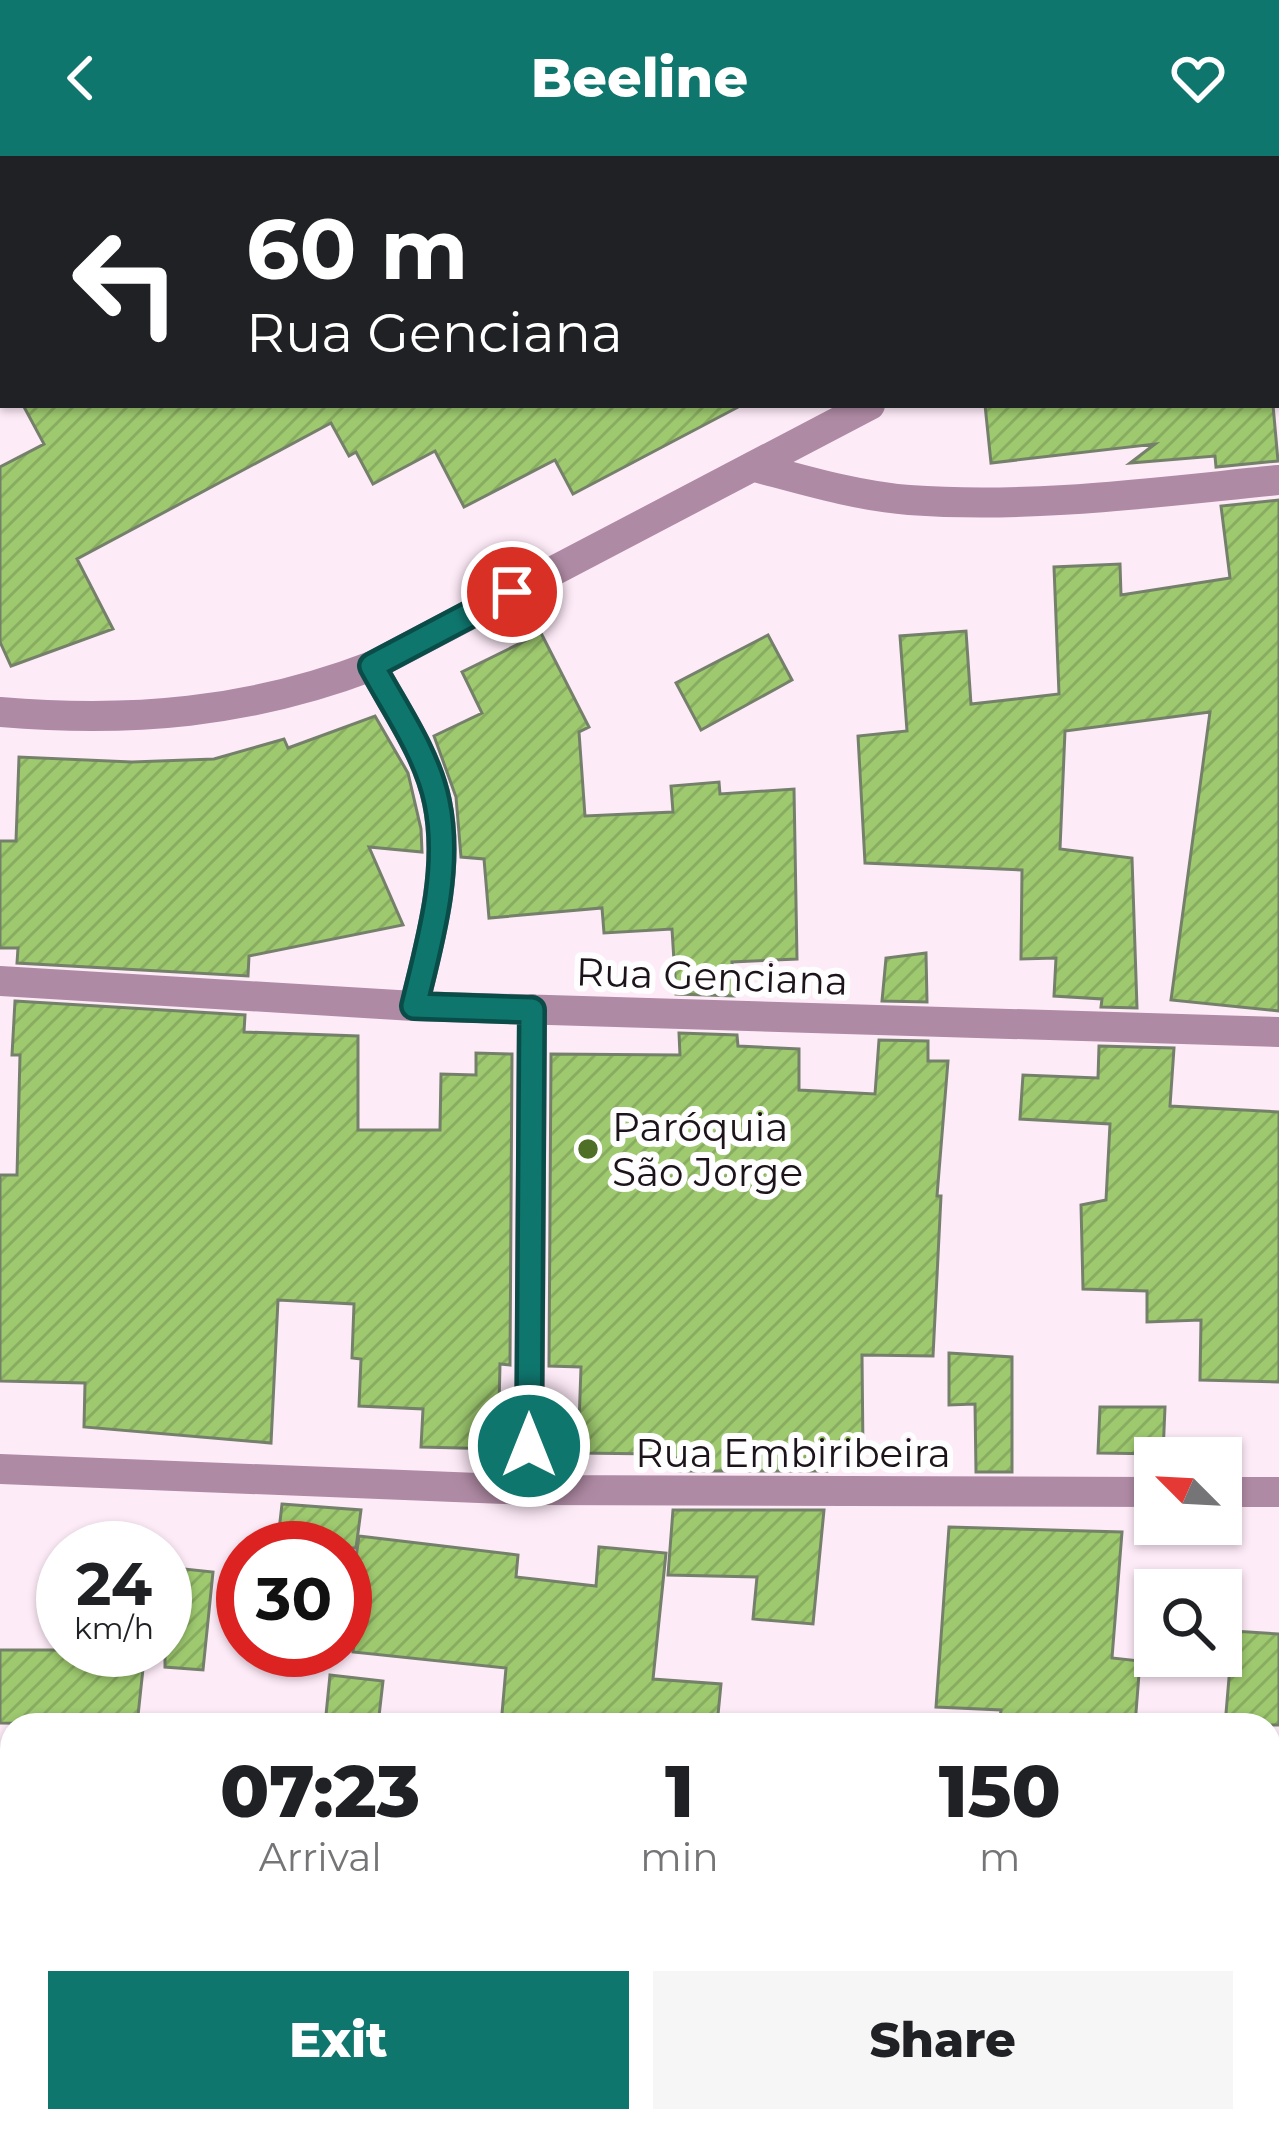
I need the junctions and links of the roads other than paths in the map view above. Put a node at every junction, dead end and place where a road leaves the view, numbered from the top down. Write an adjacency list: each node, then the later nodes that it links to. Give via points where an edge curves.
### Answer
1 (864, 408): 2 (street)
2 (754, 467): 3 (street, via 906,500 1050,502); 4 (street)
3 (1279, 480)
4 (372, 666): 5 (street, via 320,686 194,711 134,718); 7 (street, via 437,802 437,900)
5 (0, 712)
6 (0, 981): 7 (street, Rua Genciana)
7 (414, 1006): 8 (street, Rua Genciana)
8 (532, 1010): 9 (street, Rua Genciana); 11 (street)
9 (1279, 1032)
10 (0, 1469): 11 (street, Rua Embiribeira)
11 (529, 1490): 12 (street, Rua Embiribeira)
12 (1134, 1492)
13 (1242, 1492): 14 (street)
14 (1279, 1492)

